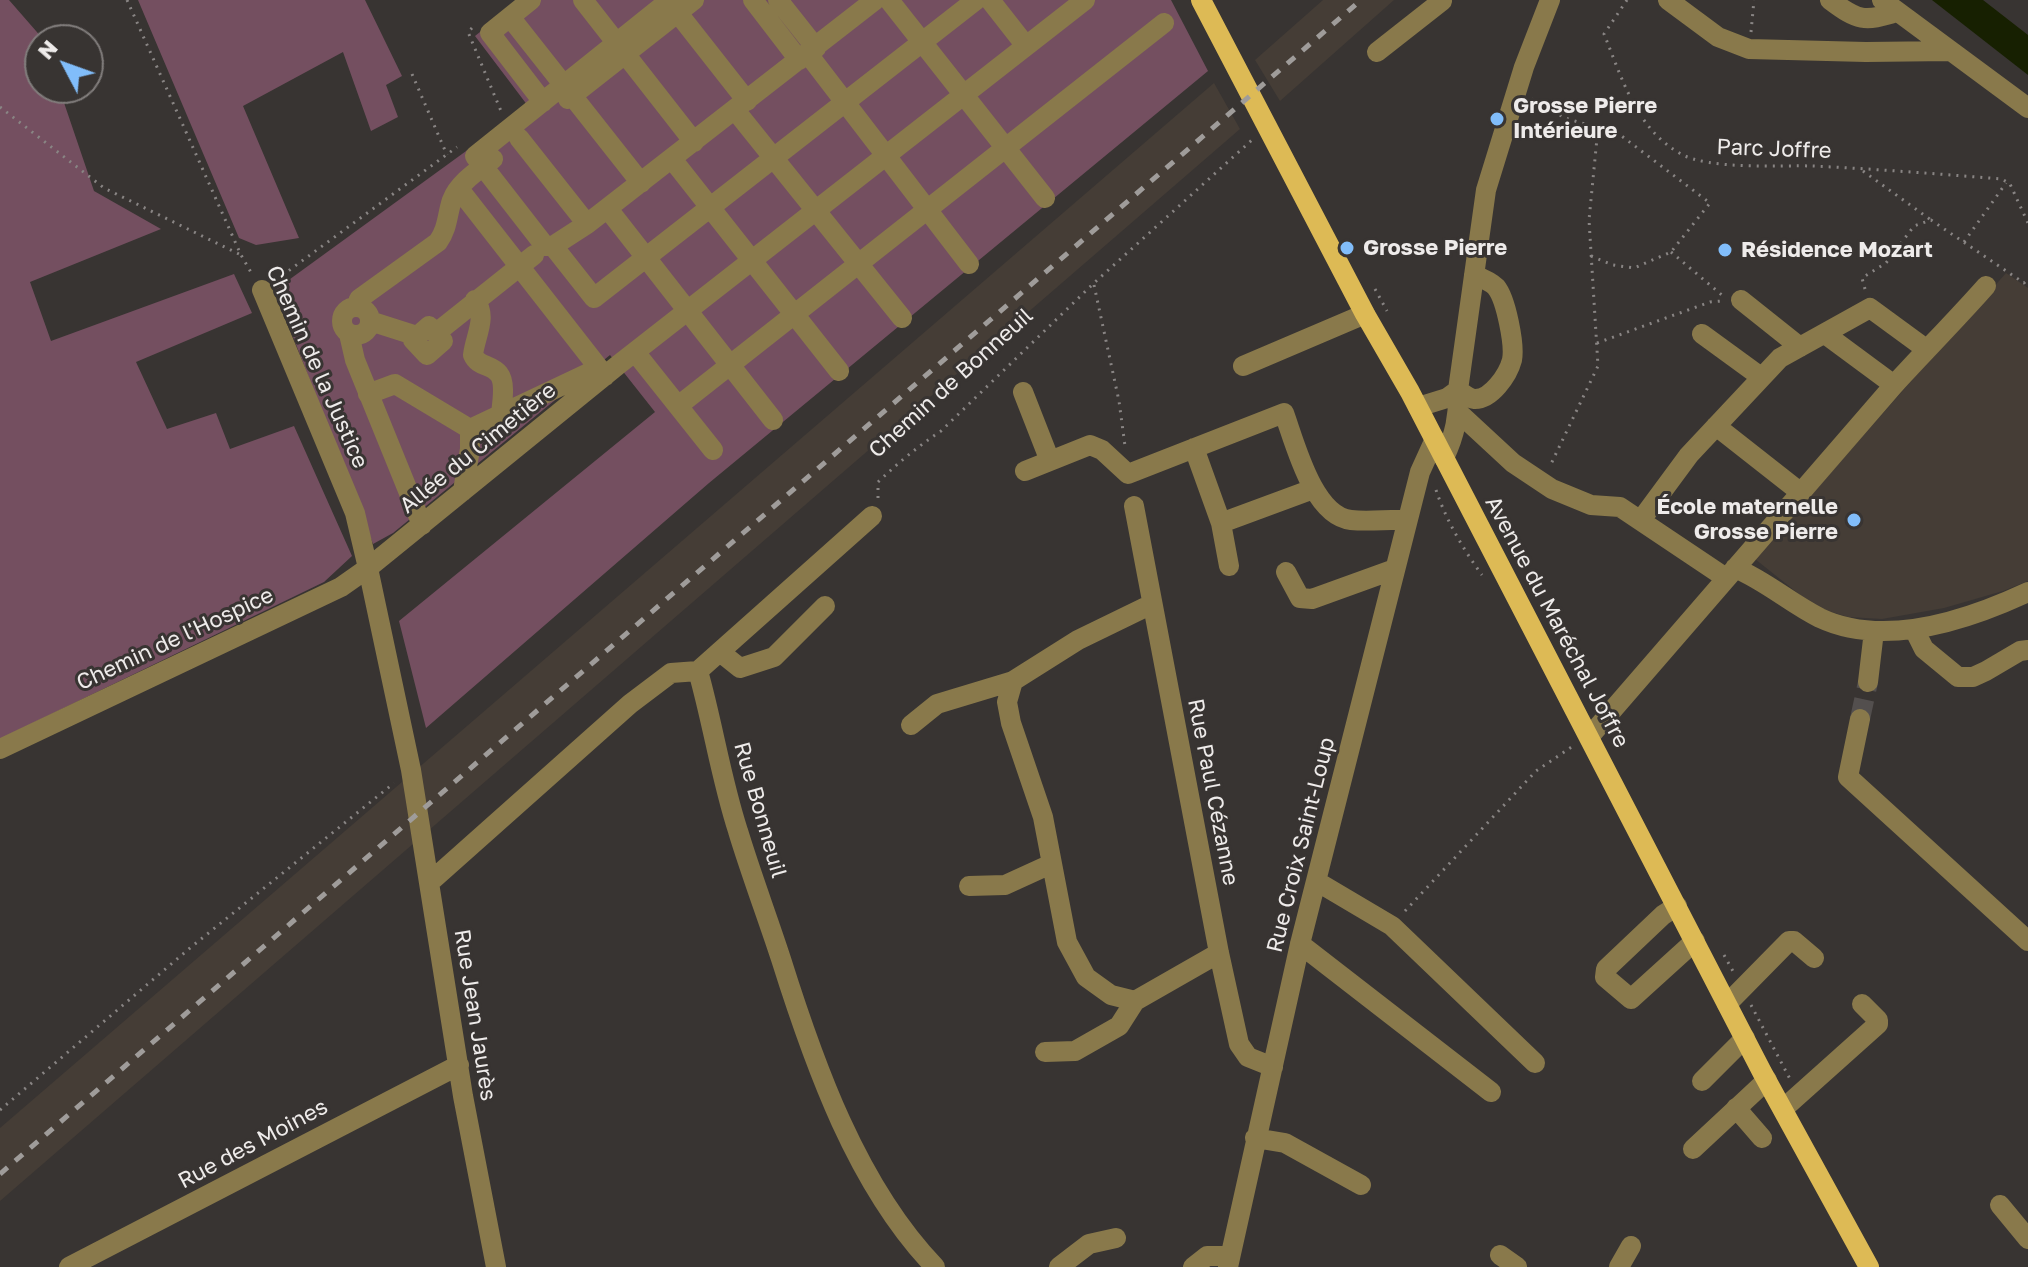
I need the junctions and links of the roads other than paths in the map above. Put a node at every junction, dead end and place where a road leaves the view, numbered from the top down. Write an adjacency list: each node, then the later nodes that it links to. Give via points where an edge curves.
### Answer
1 (531, 0): 17 (street)
2 (583, 0): 21 (street)
3 (753, 0): 15 (street)
4 (875, 0): 24 (street)
5 (889, 0): 19 (street)
6 (976, 0): 19 (street)
7 (990, 0): 20 (street)
8 (1085, 0): 20 (street)
9 (1201, 0): 60 (main road, Avenue du Maréchal Joffre)
10 (1550, 0): 52 (street, via 1486,190)
11 (1668, 0): 22 (street, via 1718,37 1749,49)
12 (1830, 0): 16 (street, via 1854,18 1871,20)
13 (1442, 1): 23 (street)
14 (676, 3): 21 (street); 29 (street)
15 (778, 5): 24 (street)
16 (1889, 6): 22 (street)
17 (510, 17): 25 (street); 27 (street, via 490,33)
18 (1164, 23): 33 (street)
19 (923, 42): 26 (street); 28 (street)
20 (1026, 46): 26 (street)
21 (621, 49): 25 (street); 32 (street)
22 (1950, 51): 30 (street)
23 (1377, 52)
24 (808, 54): 28 (street); 29 (street)
25 (568, 91): 27 (street); 31 (street); 38 (street)
26 (964, 95): 33 (street); 34 (street)
27 (543, 102): 37 (street, via 475,156)
28 (846, 102): 34 (street); 35 (street)
29 (741, 106): 32 (street); 35 (street)
30 (2028, 108)
31 (519, 138): 37 (street); 45 (street)
32 (694, 142): 36 (street)
33 (1005, 148): 40 (street); 43 (street)
34 (887, 156): 43 (street); 44 (street)
35 (774, 158): 41 (street); 44 (street)
36 (672, 159): 38 (street); 41 (street)
37 (483, 167): 39 (street); 46 (street, via 545,246)
38 (641, 183): 42 (street)
39 (459, 189): 48 (street); 58 (street, via 446,232 359,299)
40 (1045, 198)
41 (710, 208): 47 (street); 49 (street)
42 (608, 209): 45 (street); 47 (street)
43 (928, 209): 50 (street); 51 (street)
44 (816, 211): 49 (street); 50 (street)
45 (587, 224): 46 (street)
46 (553, 246): 47 (street, via 594,298)
47 (646, 258): 57 (street)
48 (527, 261): 55 (street); 69 (street)
49 (752, 261): 57 (street); 59 (street)
50 (858, 264): 59 (street); 61 (street)
51 (969, 264)
52 (1474, 275): 73 (street); 73 (street, via 1499,290 1511,331 1512,359 1503,380 1484,398 1471,399)
53 (1986, 286): 65 (street)
54 (262, 290): 99 (street, Chemin de la Justice, via 355,513)
55 (475, 300): 58 (street, via 426,335); 79 (street, via 482,315 473,355 499,374)
56 (1741, 300): 64 (street)
57 (687, 311): 66 (street); 67 (street)
58 (363, 314): 75 (street, via 346,310 342,326)
59 (794, 314): 67 (street); 70 (street)
60 (1365, 314): 68 (street); 77 (main road, Avenue du Maréchal Joffre)
61 (902, 318)
62 (1702, 334): 71 (street)
63 (1825, 334): 64 (street); 65 (street, via 1870,308); 72 (street)
64 (1800, 347): 71 (street)
65 (1926, 349): 72 (street)
66 (635, 352): 69 (street); 76 (street)
67 (730, 365): 76 (street); 80 (street)
68 (1243, 366)
69 (607, 369): 79 (street); 90 (street, Allée du Cimetière)
70 (839, 371)
71 (1761, 377): 81 (street)
72 (1894, 385): 91 (street)
73 (1458, 390): 77 (street); 78 (street)
74 (1023, 392): 87 (street)
75 (368, 394): 82 (street, via 395,384); 97 (street)
76 (678, 406): 85 (street)
77 (1418, 407): 83 (main road, Avenue du Maréchal Joffre)
78 (1459, 413): 86 (street); 95 (street, via 1542,482 1591,505 1620,507)
79 (501, 414): 82 (street)
80 (773, 420)
81 (1716, 426): 91 (street); 95 (street)
82 (470, 429): 90 (street)
83 (1435, 439): 86 (main road, Avenue du Maréchal Joffre); 94 (street, Rue Croix Saint-Loup)
84 (1194, 448): 87 (street, via 1128,474 1090,445); 89 (street, via 1284,413); 96 (street)
85 (713, 450)
86 (1444, 458): 115 (main road, Avenue du Maréchal Joffre)
87 (1050, 461): 88 (street)
88 (1025, 471)
89 (1313, 489): 94 (street, via 1338,516 1350,520); 96 (street)
90 (463, 491): 97 (street, Allée du Cimetière)
91 (1800, 492): 102 (street)
92 (1134, 506): 104 (street, Rue Paul Cézanne)
93 (872, 516): 109 (street)
94 (1408, 520): 100 (street, Rue Croix Saint-Loup)
95 (1641, 520): 102 (street)
96 (1221, 523): 98 (street)
97 (422, 525): 99 (street, Allée du Cimetière)
98 (1229, 566)
99 (368, 568): 116 (street, Chemin de l'Hospice, via 341,587); 117 (street, Chemin de la Justice)
100 (1395, 569): 101 (street, via 1312,599 1300,598); 119 (street, Rue Croix Saint-Loup)
101 (1286, 572)
102 (1731, 573): 107 (street, via 1761,579 1824,620); 115 (street)
103 (2028, 592): 106 (street)
104 (1152, 604): 111 (street, via 1078,640); 126 (street, Rue Paul Cézanne)
105 (825, 606): 109 (street, via 774,657 740,668)
106 (1914, 629): 107 (street); 108 (street, via 1924,649 1958,677 1973,677)
107 (1874, 631): 112 (street)
108 (2028, 650)
109 (720, 652): 110 (street)
110 (698, 671): 120 (street, via 671,673 630,704); 152 (street, Rue Bonneuil, via 737,829 809,1049 848,1136 890,1211)
111 (1013, 681): 114 (street, via 937,704); 118 (street, via 1007,702 1011,723 1043,817)
112 (1868, 682)
113 (1860, 719): 124 (street, via 1848,777)
114 (911, 725)
115 (1582, 740): 122 (main road, Avenue du Maréchal Joffre)
116 (0, 749)
117 (411, 770): 120 (street, Rue Jean Jaurès)
118 (1051, 864): 121 (street, via 1005,885); 128 (street, via 1067,942 1086,977 1111,995)
119 (1316, 881): 125 (street, Rue Croix Saint-Loup); 133 (street, via 1392,926)
120 (430, 882): 134 (street, Rue Jean Jaurès)
121 (969, 886)
122 (1677, 906): 123 (main road, Avenue du Maréchal Joffre); 123 (street, via 1606,969 1605,977 1631,999)
123 (1695, 941): 129 (main road, Avenue du Maréchal Joffre)
124 (2028, 941)
125 (1300, 944): 135 (street, Rue Croix Saint-Loup); 138 (street)
126 (1219, 953): 128 (street); 135 (street, Rue Paul Cézanne, via 1239,1044 1248,1057)
127 (1814, 958): 129 (street, via 1789,941)
128 (1135, 1001): 132 (street, via 1119,1026 1075,1051)
129 (1727, 1004): 131 (main road, Avenue du Maréchal Joffre)
130 (1862, 1004): 140 (street, via 1878,1024)
131 (1745, 1038): 136 (main road, Avenue du Maréchal Joffre); 137 (street)
132 (1045, 1052)
133 (1535, 1063)
134 (459, 1065): 150 (street, Rue des Moines); 151 (street, Rue Jean Jaurès)
135 (1273, 1067): 141 (street, Rue Croix Saint-Loup)
136 (1767, 1080): 139 (street); 140 (main road, Avenue du Maréchal Joffre)
137 (1702, 1081)
138 (1491, 1092)
139 (1736, 1108): 142 (street); 143 (street)
140 (1783, 1109): 156 (main road, Avenue du Maréchal Joffre)
141 (1255, 1138): 144 (street, via 1285,1143); 149 (street, Rue Croix Saint-Loup)
142 (1762, 1138)
143 (1693, 1149)
144 (1361, 1185)
145 (2000, 1205): 147 (street)
146 (1116, 1238): 153 (street, via 1089,1244)
147 (2028, 1239)
148 (1631, 1246): 155 (street)
149 (1229, 1262): 154 (street, via 1207,1256)
150 (69, 1267)
151 (496, 1267)
152 (935, 1267)
153 (1059, 1267)
154 (1193, 1267)
155 (1619, 1267)
156 (1869, 1267)

